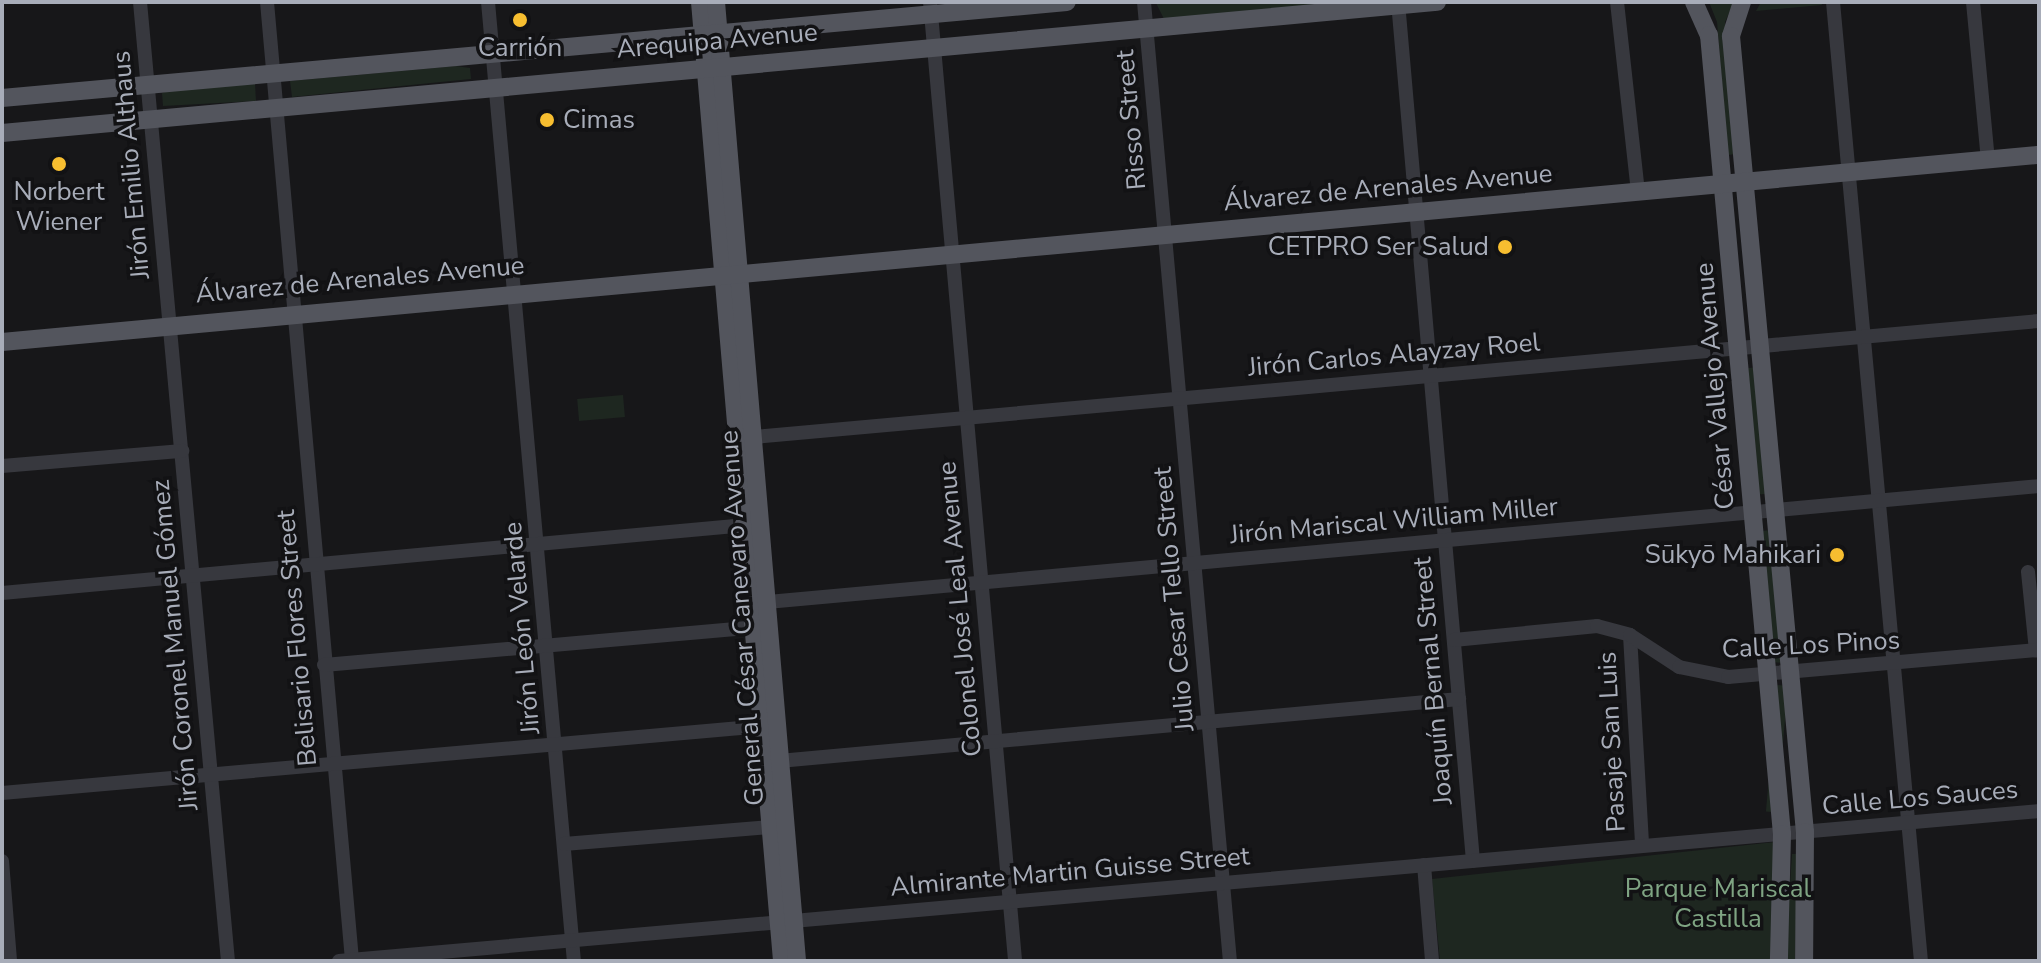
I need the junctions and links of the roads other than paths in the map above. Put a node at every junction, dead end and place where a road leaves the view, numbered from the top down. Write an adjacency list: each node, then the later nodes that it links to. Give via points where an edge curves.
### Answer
1 (140, 2): 22 (street, Jirón Emilio Althaus)
2 (267, 2): 21 (street, Belisario Flores Street)
3 (488, 2): 19 (street, Jirón León Velarde)
4 (700, 2): 17 (main road)
5 (716, 2): 17 (main road)
6 (1067, 2): 15 (main road, Arequipa Avenue)
7 (1144, 2): 16 (street, Risso Street)
8 (1437, 2): 14 (main road, Arequipa Avenue)
9 (1617, 2): 33 (street)
10 (1694, 2): 32 (main road, César Vallejo Avenue, via 1709,35)
11 (1742, 2): 31 (main road, César Vallejo Avenue, via 1731,36)
12 (1833, 2): 30 (street)
13 (1973, 2): 29 (street)
14 (1398, 4): 16 (main road, Arequipa Avenue); 34 (street, Joaquín Bernal Street)
15 (930, 8): 17 (main road, Arequipa Avenue); 18 (street, Colonel José Leal Avenue)
16 (1147, 27): 18 (main road, Arequipa Avenue); 35 (street, Risso Street)
17 (710, 34): 19 (main road, Arequipa Avenue); 20 (main road)
18 (934, 47): 20 (main road, Arequipa Avenue); 36 (street, Colonel José Leal Avenue)
19 (492, 53): 21 (main road, Arequipa Avenue); 23 (street, Jirón León Velarde)
20 (714, 67): 23 (main road, Arequipa Avenue); 37 (main road)
21 (273, 73): 22 (main road, Arequipa Avenue); 25 (street, Belisario Flores Street)
22 (148, 85): 24 (main road, Arequipa Avenue); 26 (street, Jirón Emilio Althaus)
23 (495, 87): 25 (main road, Arequipa Avenue); 38 (street, Jirón León Velarde)
24 (2, 98)
25 (275, 108): 26 (main road, Arequipa Avenue); 39 (street, Belisario Flores Street)
26 (151, 119): 27 (main road, Arequipa Avenue); 41 (street, Jirón Emilio Althaus)
27 (2, 133)
28 (2039, 155): 29 (main road, Álvarez de Arenales Avenue)
29 (1988, 160): 30 (main road, Álvarez de Arenales Avenue)
30 (1852, 171): 31 (main road, Álvarez de Arenales Avenue); 42 (street)
31 (1747, 182): 32 (main road, Álvarez de Arenales Avenue); 44 (main road, César Vallejo Avenue)
32 (1723, 185): 33 (main road, Álvarez de Arenales Avenue); 45 (main road, César Vallejo Avenue)
33 (1638, 193): 34 (main road, Álvarez de Arenales Avenue)
34 (1415, 211): 35 (main road, Álvarez de Arenales Avenue); 46 (street, Joaquín Bernal Street)
35 (1165, 233): 36 (main road, Álvarez de Arenales Avenue); 47 (street, Julio Cesar Tello Street)
36 (953, 252): 37 (main road, Álvarez de Arenales Avenue); 48 (street, Colonel José Leal Avenue)
37 (732, 272): 38 (main road, Álvarez de Arenales Avenue); 49 (main road, General César Canevaro Avenue); 56 (main road, General César Canevaro Avenue)
38 (513, 291): 39 (main road, Álvarez de Arenales Avenue); 58 (street, Jirón León Velarde)
39 (293, 310): 41 (main road, Álvarez de Arenales Avenue); 59 (street, Belisario Flores Street)
40 (2039, 321): 42 (street, Jirón Carlos Alayzay Roel)
41 (170, 324): 43 (main road, Álvarez de Arenales Avenue); 50 (street, Jirón Coronel Manuel Gómez)
42 (1866, 337): 44 (street, Jirón Carlos Alayzay Roel); 53 (street)
43 (2, 342)
44 (1760, 346): 45 (street, Jirón Carlos Alayzay Roel); 54 (main road, César Vallejo Avenue)
45 (1738, 348): 46 (street, Jirón Carlos Alayzay Roel); 55 (main road, César Vallejo Avenue)
46 (1430, 376): 47 (street, Jirón Carlos Alayzay Roel); 57 (street, Joaquín Bernal Street)
47 (1180, 398): 48 (street, Jirón Carlos Alayzay Roel); 60 (street, Julio Cesar Tello Street)
48 (967, 418): 49 (street, Jirón Carlos Alayzay Roel); 63 (street, Colonel José Leal Avenue)
49 (754, 437): 65 (main road, General César Canevaro Avenue)
50 (182, 451): 51 (street); 62 (street, Jirón Coronel Manuel Gómez)
51 (2, 466)
52 (2039, 486): 53 (street, Jirón Mariscal William Miller)
53 (1881, 501): 54 (street, Jirón Mariscal William Miller); 72 (street)
54 (1774, 511): 55 (street, Jirón Mariscal William Miller); 73 (main road, César Vallejo Avenue)
55 (1752, 513): 57 (street, Jirón Mariscal William Miller); 74 (main road, César Vallejo Avenue)
56 (746, 525): 58 (street); 65 (main road, General César Canevaro Avenue)
57 (1445, 541): 60 (street, Jirón Mariscal William Miller); 68 (street, Joaquín Bernal Street)
58 (539, 544): 59 (street); 69 (street, Jirón León Velarde)
59 (315, 564): 62 (street); 71 (street, Belisario Flores Street)
60 (1195, 564): 63 (street, Jirón Mariscal William Miller); 76 (street, Julio Cesar Tello Street)
61 (2028, 572): 70 (street)
62 (193, 575): 64 (street); 82 (street, Jirón Coronel Manuel Gómez)
63 (982, 583): 65 (street, Jirón Mariscal William Miller); 78 (street, Colonel José Leal Avenue)
64 (2, 593)
65 (760, 603): 66 (main road, General César Canevaro Avenue); 80 (main road, General César Canevaro Avenue)
66 (755, 627): 69 (street); 77 (main road, General César Canevaro Avenue)
67 (1630, 635): 68 (street, Calle Los Pinos, via 1580,626); 74 (street, Calle Los Pinos, via 1694,671); 90 (street, Pasaje San Luis)
68 (1454, 640): 75 (street, Joaquín Bernal Street)
69 (547, 646): 71 (street); 79 (street, Jirón León Velarde)
70 (2038, 650): 72 (street, Calle Los Pinos)
71 (324, 665): 81 (street, Belisario Flores Street)
72 (1895, 665): 73 (street, Calle Los Pinos); 85 (street)
73 (1790, 675): 74 (street, Calle Los Pinos); 87 (main road, César Vallejo Avenue)
74 (1767, 676): 88 (main road, César Vallejo Avenue)
75 (1459, 699): 76 (street); 92 (street, Joaquín Bernal Street)
76 (1209, 722): 78 (street); 94 (street, Julio Cesar Tello Street)
77 (763, 726): 79 (street); 86 (main road, General César Canevaro Avenue)
78 (996, 741): 80 (street); 96 (street, Colonel José Leal Avenue)
79 (556, 744): 81 (street); 89 (street, Jirón León Velarde)
80 (779, 761): 97 (main road, General César Canevaro Avenue)
81 (331, 765): 82 (street); 101 (street, Belisario Flores Street)
82 (210, 775): 83 (street); 100 (street, Jirón Coronel Manuel Gómez)
83 (2, 793)
84 (2039, 811): 85 (street, Calle Los Sauces)
85 (1909, 823): 87 (street, Calle Los Sauces); 110 (street)
86 (771, 827): 89 (street); 97 (main road, General César Canevaro Avenue)
87 (1805, 832): 88 (street, Almirante Martin Guisse Street); 109 (main road, César Vallejo Avenue)
88 (1782, 834): 90 (street, Almirante Martin Guisse Street); 108 (main road, César Vallejo Avenue)
89 (564, 844): 98 (street, Jirón León Velarde)
90 (1642, 846): 92 (street, Almirante Martin Guisse Street)
91 (2, 861): 95 (street)
92 (1473, 861): 93 (street, Almirante Martin Guisse Street)
93 (1424, 865): 94 (street, Almirante Martin Guisse Street); 107 (street)
94 (1223, 883): 96 (street, Almirante Martin Guisse Street); 106 (street, Julio Cesar Tello Street)
95 (3, 889): 99 (street)
96 (1010, 902): 97 (street, Almirante Martin Guisse Street); 105 (street, Colonel José Leal Avenue)
97 (786, 921): 98 (street, Almirante Martin Guisse Street); 103 (main road, General César Canevaro Avenue); 104 (main road, General César Canevaro Avenue)
98 (572, 940): 101 (street, Almirante Martin Guisse Street); 102 (street, Jirón León Velarde)
99 (10, 961)
100 (228, 961)
101 (348, 961)
102 (574, 961)
103 (782, 961)
104 (797, 961)
105 (1015, 961)
106 (1230, 961)
107 (1432, 961)
108 (1779, 961)
109 (1804, 961)
110 (1921, 961)

